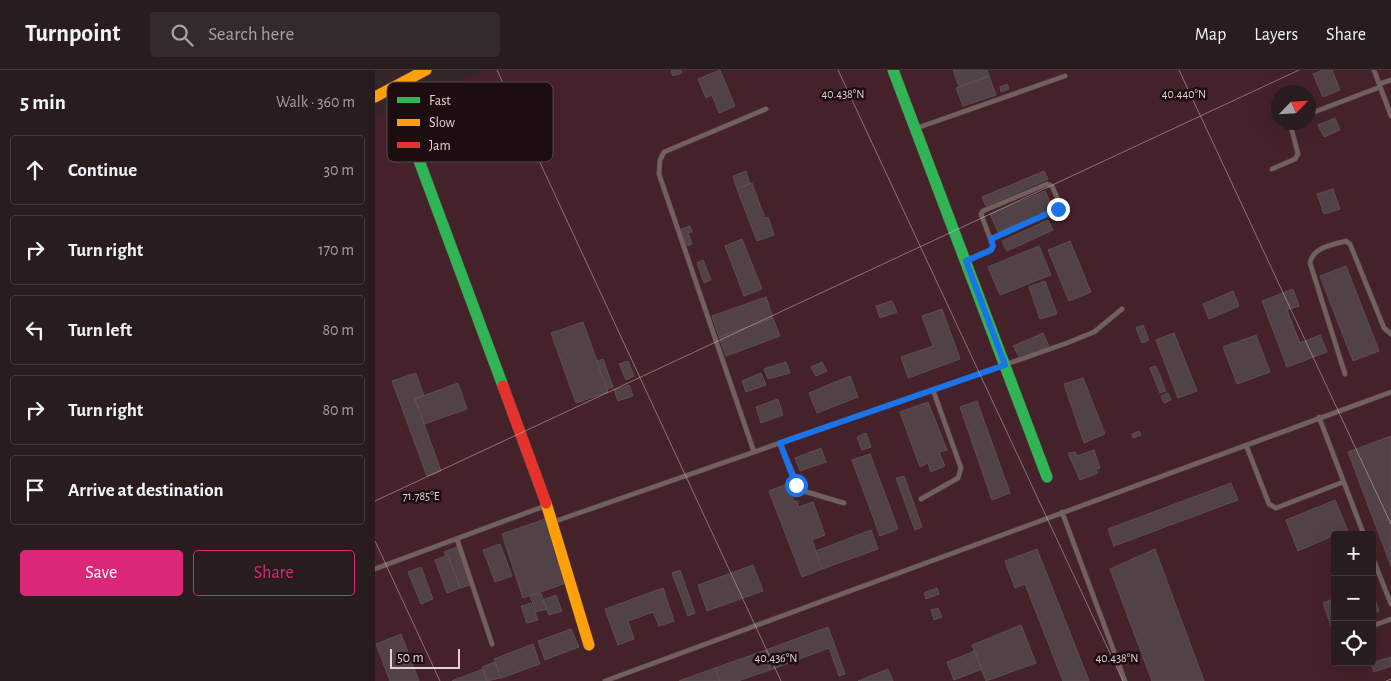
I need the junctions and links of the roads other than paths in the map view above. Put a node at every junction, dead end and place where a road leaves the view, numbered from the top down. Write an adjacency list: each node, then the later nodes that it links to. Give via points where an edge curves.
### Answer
1 (426, 70): 6 (street)
2 (893, 70): 13 (street)
3 (1374, 70): 7 (lane)
4 (1065, 76): 13 (lane)
5 (1391, 80): 7 (lane)
6 (403, 82)
7 (1380, 86): 11 (lane); 12 (lane)
8 (387, 91): 9 (street)
9 (375, 97)
10 (766, 109): 28 (lane, via 664,152 659,174)
11 (1316, 111)
12 (1391, 116)
13 (916, 129): 18 (street)
14 (1292, 130): 16 (lane, via 1298,154 1295,159)
15 (420, 162): 33 (street)
16 (1272, 169)
17 (991, 239): 17 (lane, via 981,214 983,211 1047,184 1052,186 1060,204 1058,209); 18 (lane, via 991,250)
18 (966, 261): 21 (street)
19 (1122, 309): 21 (lane, via 1094,332)
20 (1391, 334): 22 (lane, via 1384,328 1350,244 1346,241 1319,249 1311,256 1311,263)
21 (1005, 365): 23 (lane); 29 (street)
22 (1345, 374)
23 (933, 390): 26 (lane); 31 (lane, via 961,468 958,478)
24 (1391, 392): 25 (lane)
25 (1319, 417): 27 (lane); 30 (lane)
26 (780, 443): 28 (lane); 32 (lane, via 800,490)
27 (1246, 445): 30 (lane, via 1269,504 1276,508); 34 (lane)
28 (754, 452): 35 (lane)
29 (1047, 477)
30 (1343, 482): 36 (lane)
31 (921, 499)
32 (844, 503)
33 (547, 505): 35 (street); 37 (lane)
34 (1062, 512): 45 (lane); 46 (lane)
35 (552, 522): 44 (street)
36 (1362, 531)
37 (457, 539): 39 (lane); 43 (lane)
38 (1376, 566): 40 (lane)
39 (375, 569)
40 (1391, 604)
41 (1391, 619): 42 (lane)
42 (1376, 625)
43 (492, 644)
44 (589, 645)
45 (606, 681)
46 (1125, 681)

